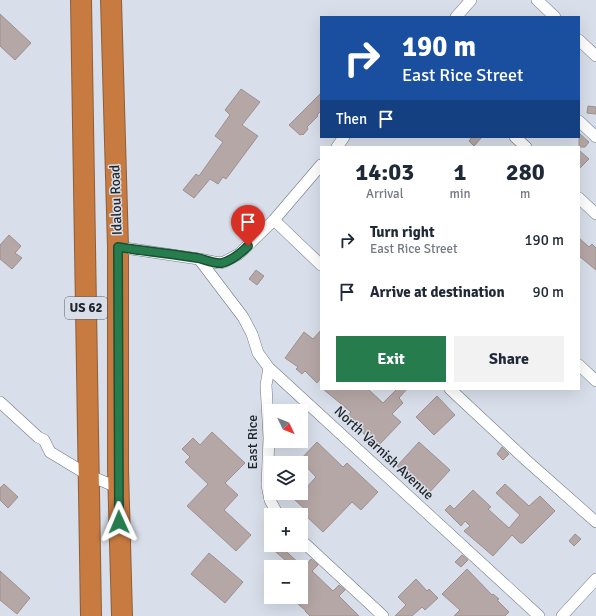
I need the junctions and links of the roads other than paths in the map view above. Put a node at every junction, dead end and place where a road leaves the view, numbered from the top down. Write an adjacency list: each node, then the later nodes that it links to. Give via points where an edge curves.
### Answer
1 (81, 0): 10 (highway, US 62)
2 (111, 0): 9 (highway, Idalou Road / US 62)
3 (471, 0): 5 (street)
4 (537, 0): 6 (street)
5 (461, 15)
6 (554, 16)
7 (580, 41): 8 (street)
8 (596, 56)
9 (113, 88): 10 (highway); 19 (highway, Idalou Road / US 62)
10 (83, 89): 27 (highway, US 62)
11 (580, 122): 12 (street)
12 (596, 137)
13 (516, 138): 14 (street)
14 (525, 146)
15 (320, 166): 18 (street)
16 (580, 199): 17 (street)
17 (596, 214)
18 (274, 220): 20 (street, via 233,258 219,263); 21 (street)
19 (118, 247): 20 (street); 28 (highway, Idalou Road / US 62)
20 (199, 259): 23 (street, North Varnish Avenue, via 243,317 258,353)
21 (320, 264)
22 (580, 366): 24 (street)
23 (269, 368): 29 (street, East Rice, via 266,385 269,438 267,485); 36 (street, North Varnish Avenue)
24 (596, 381)
25 (451, 390): 30 (street)
26 (0, 402): 27 (street, via 44,440 50,452)
27 (88, 475): 28 (street); 33 (highway, US 62)
28 (119, 488): 34 (highway, Idalou Road / US 62)
29 (274, 508)
30 (596, 522)
31 (308, 546): 35 (street)
32 (596, 579): 37 (street)
33 (91, 616)
34 (122, 616)
35 (383, 616)
36 (539, 616)
37 (562, 616)

